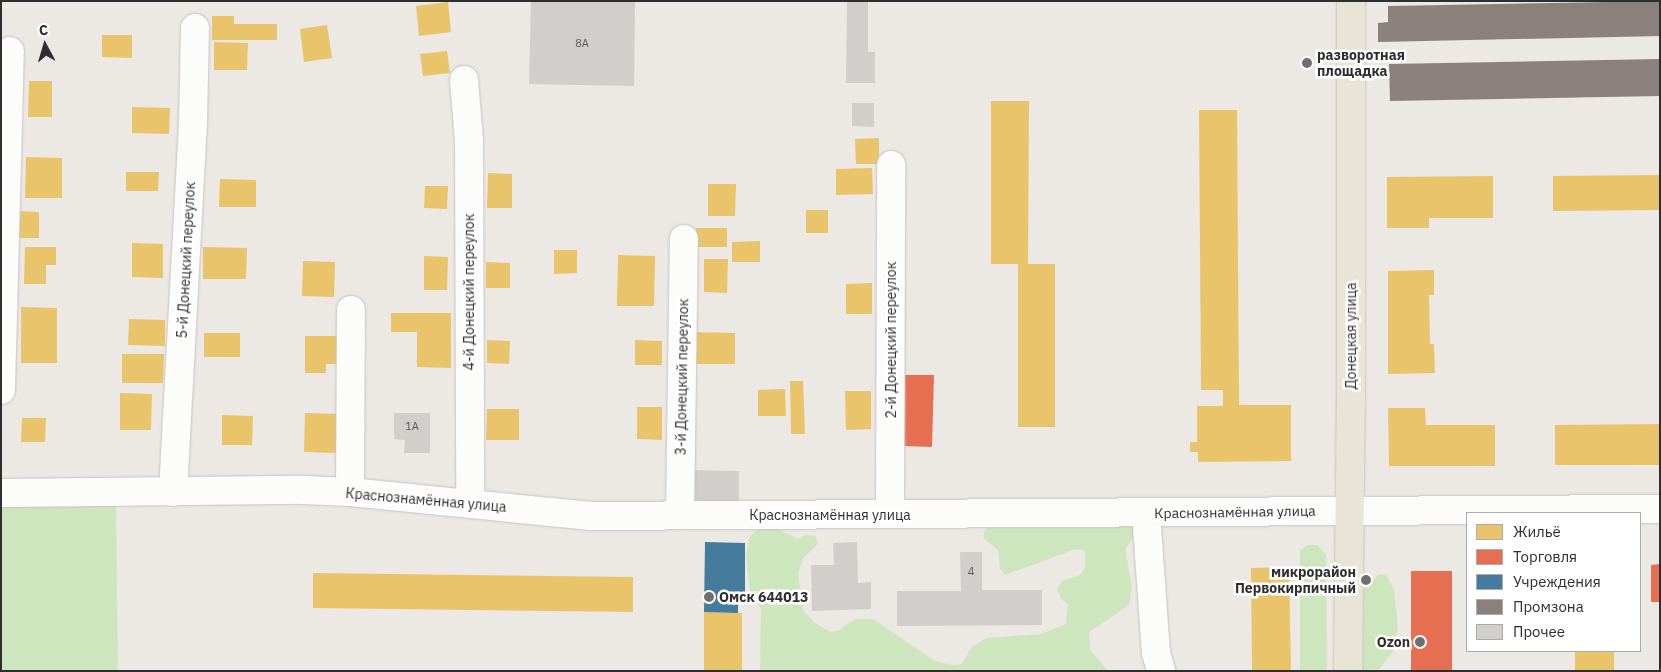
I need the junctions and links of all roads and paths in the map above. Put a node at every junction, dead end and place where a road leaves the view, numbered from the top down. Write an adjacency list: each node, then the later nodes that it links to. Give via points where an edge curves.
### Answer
1 (1351, 1): 14 (main road, Донецкая улица)
2 (195, 28): 9 (street, 5-й Донецкий переулок, via 193,123)
3 (10, 51): 8 (street)
4 (464, 80): 12 (street, 4-й Донецкий переулок, via 469,141)
5 (891, 165): 16 (street, 2-й Донецкий переулок)
6 (684, 238): 17 (street, 3-й Донецкий переулок)
7 (351, 310): 10 (street)
8 (1, 390)
9 (173, 492): 10 (street, Краснознамённая улица); 11 (street, Краснознамённая улица)
10 (350, 492): 12 (street, Краснознамённая улица)
11 (1, 493)
12 (470, 504): 17 (street, Краснознамённая улица, via 591,516)
13 (1660, 509): 14 (street, Краснознамённая улица)
14 (1350, 511): 15 (street, Краснознамённая улица); 19 (main road, Донецкая улица)
15 (1146, 513): 16 (street, Краснознамённая улица); 18 (street, via 1156,653)
16 (890, 514): 17 (street, Краснознамённая улица)
17 (680, 515)
18 (1161, 671)
19 (1348, 671)

